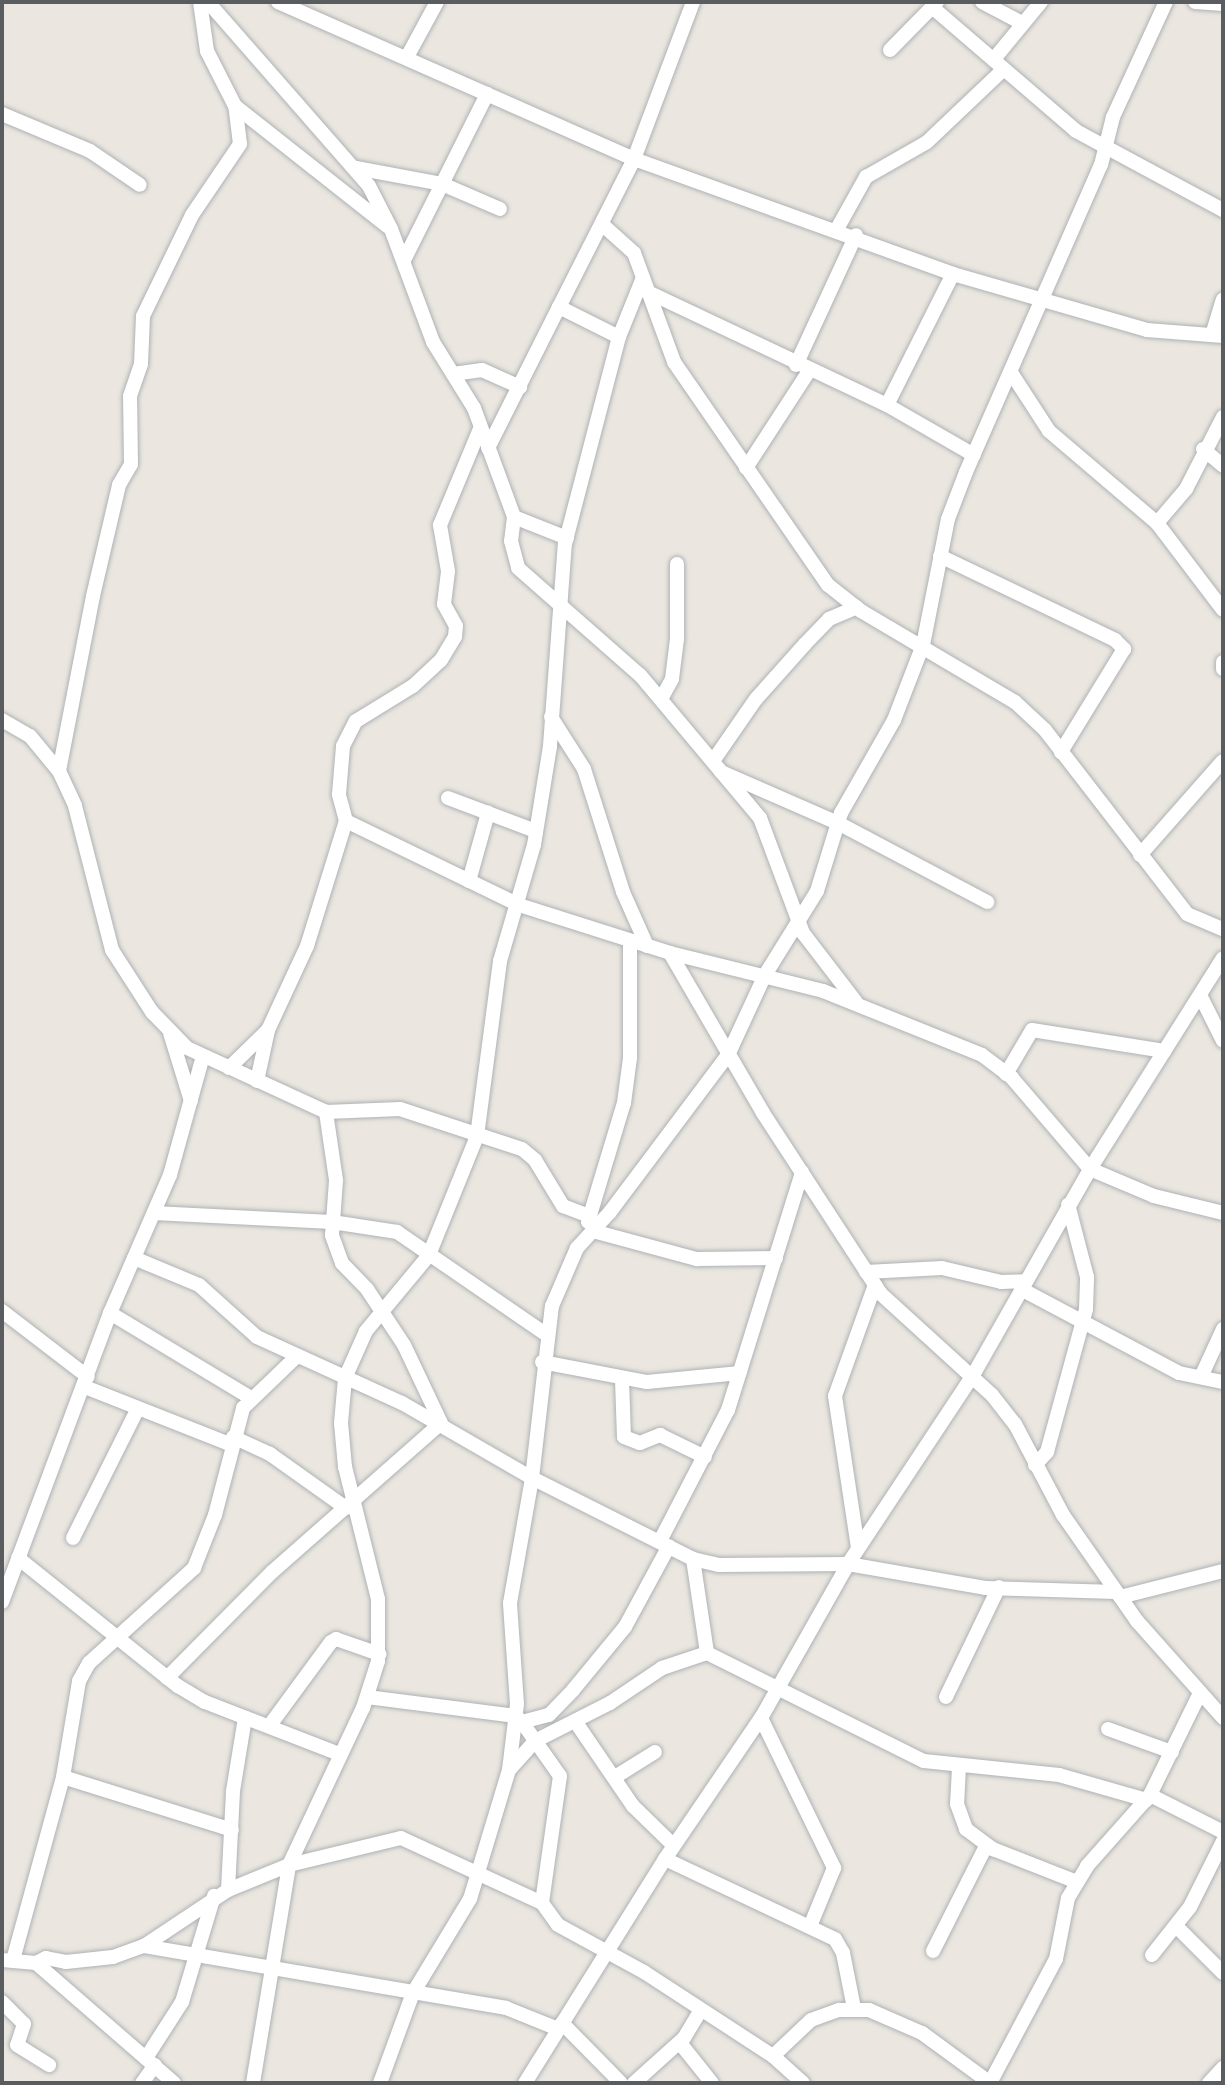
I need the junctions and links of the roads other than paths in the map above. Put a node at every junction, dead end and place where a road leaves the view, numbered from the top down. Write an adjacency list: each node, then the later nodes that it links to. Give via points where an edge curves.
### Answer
1 (200, 2): 18 (street, via 207,51)
2 (208, 2): 24 (street)
3 (278, 2): 12 (street)
4 (437, 2): 15 (street)
5 (693, 2): 23 (street)
6 (982, 2): 13 (street)
7 (1041, 2): 13 (street)
8 (1166, 2): 22 (street, via 1113,117)
9 (1195, 2): 11 (street)
10 (935, 4): 14 (street); 16 (street)
11 (1223, 4)
12 (305, 7): 15 (street)
13 (1020, 22): 16 (street)
14 (890, 50)
15 (407, 57): 17 (street)
16 (999, 64): 22 (street, via 1046,109); 31 (street, via 927,142 866,177)
17 (487, 94): 23 (street); 25 (street)
18 (235, 106): 20 (street); 21 (street)
19 (2, 114): 26 (street, via 90,151)
20 (266, 132): 21 (street); 30 (street)
21 (240, 144): 70 (street, via 192,215 143,316 141,364 130,396 131,464 119,485)
22 (1106, 147): 28 (street); 37 (street)
23 (634, 159): 29 (street); 31 (street)
24 (356, 168): 25 (street); 30 (street)
25 (442, 184): 27 (street); 33 (street)
26 (140, 185)
27 (500, 209)
28 (1223, 210)
29 (604, 226): 35 (street, via 634,253); 38 (street)
30 (391, 229): 33 (street)
31 (837, 229): 32 (street)
32 (856, 235): 34 (street); 41 (street)
33 (404, 260): 42 (street, via 433,342)
34 (953, 274): 37 (street); 45 (street)
35 (645, 286): 40 (street); 41 (street); 52 (street, via 674,362)
36 (1223, 300): 39 (street)
37 (1041, 301): 39 (street, via 1147,330); 43 (street)
38 (559, 307): 40 (street); 44 (street)
39 (1218, 335)
40 (619, 337): 55 (street)
41 (802, 368): 45 (street); 52 (street)
42 (453, 374): 44 (street, via 482,370); 47 (street)
43 (1012, 374): 50 (street); 54 (street, via 1069,452)
44 (520, 387): 48 (street)
45 (887, 405): 50 (street)
46 (1223, 417): 49 (street)
47 (480, 429): 48 (street); 73 (street, via 440,525 448,571 444,604 456,626 455,637 441,660 413,686 356,721 343,746 340,770)
48 (488, 448): 53 (street)
49 (1203, 449): 51 (street); 54 (street, via 1186,489)
50 (974, 455): 56 (street, via 948,519)
51 (1223, 466)
52 (746, 468): 60 (street, via 803,555)
53 (514, 517): 55 (street); 59 (street, via 511,541 518,568)
54 (1157, 523): 58 (street)
55 (567, 538): 59 (street)
56 (940, 556): 61 (street); 67 (street, via 1124,649)
57 (677, 564): 64 (street, via 677,639 672,679)
58 (1220, 599)
59 (564, 604): 64 (street); 65 (street, via 554,637)
60 (857, 607): 61 (street); 69 (street, via 829,619 756,699)
61 (923, 645): 67 (street, via 1015,702); 74 (street, via 894,720)
62 (1223, 662): 63 (street)
63 (1223, 669)
64 (661, 699): 69 (street)
65 (551, 717): 75 (street); 83 (street, via 584,769 623,892)
66 (2, 720): 70 (street, via 30,736)
67 (1061, 752): 76 (street)
68 (1223, 761): 76 (street)
69 (716, 766): 74 (street); 80 (street, via 760,818)
70 (59, 771): 90 (street, via 75,806 112,950)
71 (448, 798): 72 (street)
72 (488, 813): 75 (street); 77 (street)
73 (346, 821): 77 (street); 89 (street, via 307,946)
74 (838, 823): 78 (street); 80 (street, via 817,891)
75 (536, 831): 79 (street)
76 (1140, 855): 81 (street, via 1187,914)
77 (469, 881): 79 (street)
78 (987, 902)
79 (519, 905): 82 (street); 100 (street, via 500,961)
80 (798, 917): 86 (street); 88 (street, via 827,970)
81 (1223, 929)
82 (630, 941): 83 (street); 106 (street, via 630,1058 624,1103)
83 (647, 946): 84 (street)
84 (670, 953): 86 (street); 93 (street)
85 (1223, 958): 87 (street)
86 (765, 975): 88 (street); 93 (street)
87 (1200, 995): 91 (street); 92 (street)
88 (859, 1005): 96 (street, via 982,1055)
89 (268, 1030): 95 (street); 97 (street)
90 (169, 1032): 94 (street); 98 (street)
91 (1223, 1039)
92 (1164, 1051): 96 (street, via 1032,1030); 101 (street)
93 (728, 1055): 102 (street); 108 (street)
94 (203, 1056): 95 (street); 98 (street)
95 (229, 1068): 97 (street)
96 (1006, 1074): 101 (street)
97 (257, 1081): 99 (street)
98 (191, 1102): 104 (street)
99 (326, 1112): 100 (street, via 389,1108); 107 (street, via 336,1180)
100 (477, 1136): 106 (street, via 522,1149 535,1160 563,1206); 109 (street)
101 (1090, 1169): 103 (street); 105 (street, via 1154,1196)
102 (802, 1172): 111 (street); 112 (street)
103 (1068, 1204): 113 (street); 117 (street, via 1087,1277)
104 (154, 1213): 107 (street); 110 (street)
105 (1223, 1213)
106 (589, 1216): 108 (street)
107 (332, 1222): 109 (street, via 397,1232); 115 (street, via 342,1263)
108 (588, 1235): 111 (street, via 697,1259); 119 (street, via 552,1306)
109 (429, 1255): 115 (street); 119 (street)
110 (134, 1258): 116 (street); 120 (street, via 199,1285 251,1333)
111 (776, 1258): 122 (street)
112 (871, 1279): 113 (street, via 942,1268); 123 (street); 139 (street, via 835,1396)
113 (1021, 1290): 117 (street); 123 (street)
114 (2, 1311): 127 (street)
115 (383, 1312): 125 (street, via 366,1331); 131 (street, via 427,1386)
116 (110, 1313): 127 (street); 129 (street)
117 (1083, 1326): 124 (street, via 1179,1373); 134 (street, via 1047,1452)
118 (1223, 1329): 124 (street)
119 (547, 1335): 121 (street)
120 (296, 1357): 125 (street); 129 (street)
121 (542, 1362): 126 (street); 135 (street)
122 (740, 1373): 126 (street); 133 (street)
123 (972, 1377): 134 (street, via 1015,1424); 139 (street)
124 (1201, 1377): 128 (street)
125 (345, 1378): 131 (street); 136 (street, via 341,1423)
126 (622, 1380): 133 (street, via 624,1437 640,1443 660,1435)
127 (86, 1382): 130 (street); 140 (street)
128 (1223, 1382)
129 (251, 1398): 132 (street)
130 (137, 1410): 132 (street); 137 (street)
131 (441, 1423): 135 (street); 136 (street)
132 (233, 1441): 136 (street, via 270,1454); 147 (street, via 215,1515 194,1568)
133 (705, 1457): 138 (street)
134 (1035, 1465): 145 (street)
135 (532, 1478): 138 (street); 158 (street, via 510,1603)
136 (350, 1505): 149 (street, via 377,1588); 150 (street, via 223,1618)
137 (73, 1538)
138 (664, 1544): 141 (street); 158 (street, via 625,1627 563,1702 549,1715)
139 (858, 1548): 142 (street)
140 (18, 1558): 146 (street); 147 (street)
141 (693, 1559): 142 (street, via 719,1565); 148 (street)
142 (848, 1564): 144 (street); 151 (street)
143 (1223, 1571): 145 (street)
144 (999, 1587): 145 (street); 154 (street)
145 (1118, 1594): 152 (street)
146 (2, 1602)
147 (117, 1638): 150 (street); 168 (street, via 89,1663 79,1681)
148 (707, 1653): 151 (street); 159 (street, via 662,1668)
149 (379, 1654): 153 (street); 160 (street, via 336,1639 331,1642)
150 (167, 1678): 155 (street)
151 (777, 1687): 156 (street); 166 (street, via 924,1761)
152 (1200, 1693): 157 (street); 164 (street)
153 (367, 1697): 158 (street); 165 (street)
154 (946, 1697)
155 (245, 1718): 160 (street); 171 (street)
156 (761, 1718): 174 (street); 182 (street, via 834,1868)
157 (1223, 1718)
158 (519, 1719): 162 (street); 167 (street)
159 (575, 1721): 162 (street); 169 (street)
160 (270, 1725): 165 (street)
161 (1108, 1729): 164 (street)
162 (535, 1741): 167 (street); 181 (street, via 560,1776)
163 (655, 1752): 169 (street)
164 (1172, 1752): 170 (street)
165 (339, 1754): 177 (street)
166 (959, 1767): 170 (street, via 1059,1775); 175 (street, via 960,1820)
167 (509, 1770): 178 (street)
168 (63, 1777): 171 (street); 189 (street)
169 (615, 1777): 174 (street, via 633,1806)
170 (1148, 1798): 172 (street); 179 (street)
171 (232, 1830): 180 (street)
172 (1223, 1832)
173 (1223, 1841): 183 (street)
174 (673, 1845): 176 (street)
175 (986, 1846): 179 (street); 185 (street)
176 (665, 1859): 182 (street); 186 (street)
177 (289, 1865): 178 (street, via 401,1838); 180 (street); 191 (street)
178 (480, 1872): 181 (street); 193 (street, via 458,1923)
179 (1077, 1882): 212 (street, via 1064,1910 1056,1959)
180 (221, 1893): 184 (street); 188 (street)
181 (542, 1903): 186 (street, via 558,1925)
182 (811, 1924): 195 (street, via 841,1946)
183 (1177, 1927): 187 (street); 192 (street)
184 (144, 1946): 188 (street); 190 (street, via 113,1957 66,1962 46,1958)
185 (933, 1951)
186 (609, 1952): 196 (street); 197 (street)
187 (1152, 1955)
188 (199, 1956): 191 (street); 200 (street)
189 (7, 1960): 190 (street)
190 (36, 1963): 200 (street)
191 (275, 1967): 193 (street); 205 (street)
192 (1223, 1973)
193 (413, 1993): 197 (street, via 506,2008); 206 (street)
194 (2, 2002): 201 (street, via 24,2024 17,2045)
195 (854, 2008): 199 (street, via 811,2020); 212 (street, via 911,2026)
196 (700, 2011): 198 (street); 199 (street)
197 (560, 2026): 207 (street); 208 (street)
198 (680, 2043): 209 (street); 210 (street)
199 (773, 2056): 211 (street)
200 (150, 2062): 203 (street); 204 (street)
201 (49, 2065)
202 (1223, 2068): 213 (street)
203 (142, 2083)
204 (174, 2083)
205 (253, 2083)
206 (380, 2083)
207 (525, 2083)
208 (621, 2083)
209 (634, 2083)
210 (712, 2083)
211 (803, 2083)
212 (990, 2083)
213 (1209, 2083)

